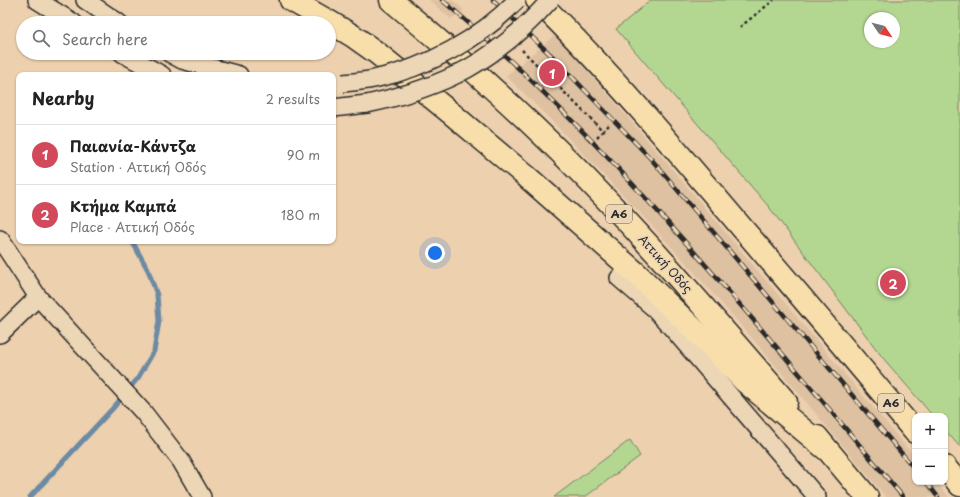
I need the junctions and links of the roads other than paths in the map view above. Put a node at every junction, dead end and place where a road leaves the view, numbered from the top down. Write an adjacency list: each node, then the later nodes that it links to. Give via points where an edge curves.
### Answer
1 (37, 0): 9 (street)
2 (85, 0): 10 (street)
3 (291, 0): 11 (highway)
4 (391, 0): 25 (highway, Αττική Οδός / Α6, via 496,91 568,160 640,236)
5 (517, 0): 18 (street, bridge, via 472,38 435,58 375,79)
6 (537, 0): 13 (highway, Α6)
7 (542, 0): 13 (highway)
8 (550, 0): 19 (street, bridge, via 511,40 470,68 415,92 367,104)
9 (63, 16)
10 (109, 16)
11 (319, 16)
12 (336, 26): 25 (highway, via 377,53 526,176 678,312 742,380)
13 (566, 28): 24 (highway, Α6, via 686,161)
14 (135, 60): 16 (street)
15 (182, 60): 17 (street)
16 (157, 72)
17 (228, 72)
18 (338, 84)
19 (336, 108)
20 (0, 239): 22 (street)
21 (619, 278): 29 (street, via 672,328)
22 (38, 297): 23 (street); 28 (street, via 144,413 181,461)
23 (0, 334)
24 (912, 428)
25 (826, 449): 30 (highway, Αττική Οδός / Α6)
26 (948, 471): 27 (highway)
27 (960, 485)
28 (202, 497)
29 (817, 497)
30 (867, 497)

